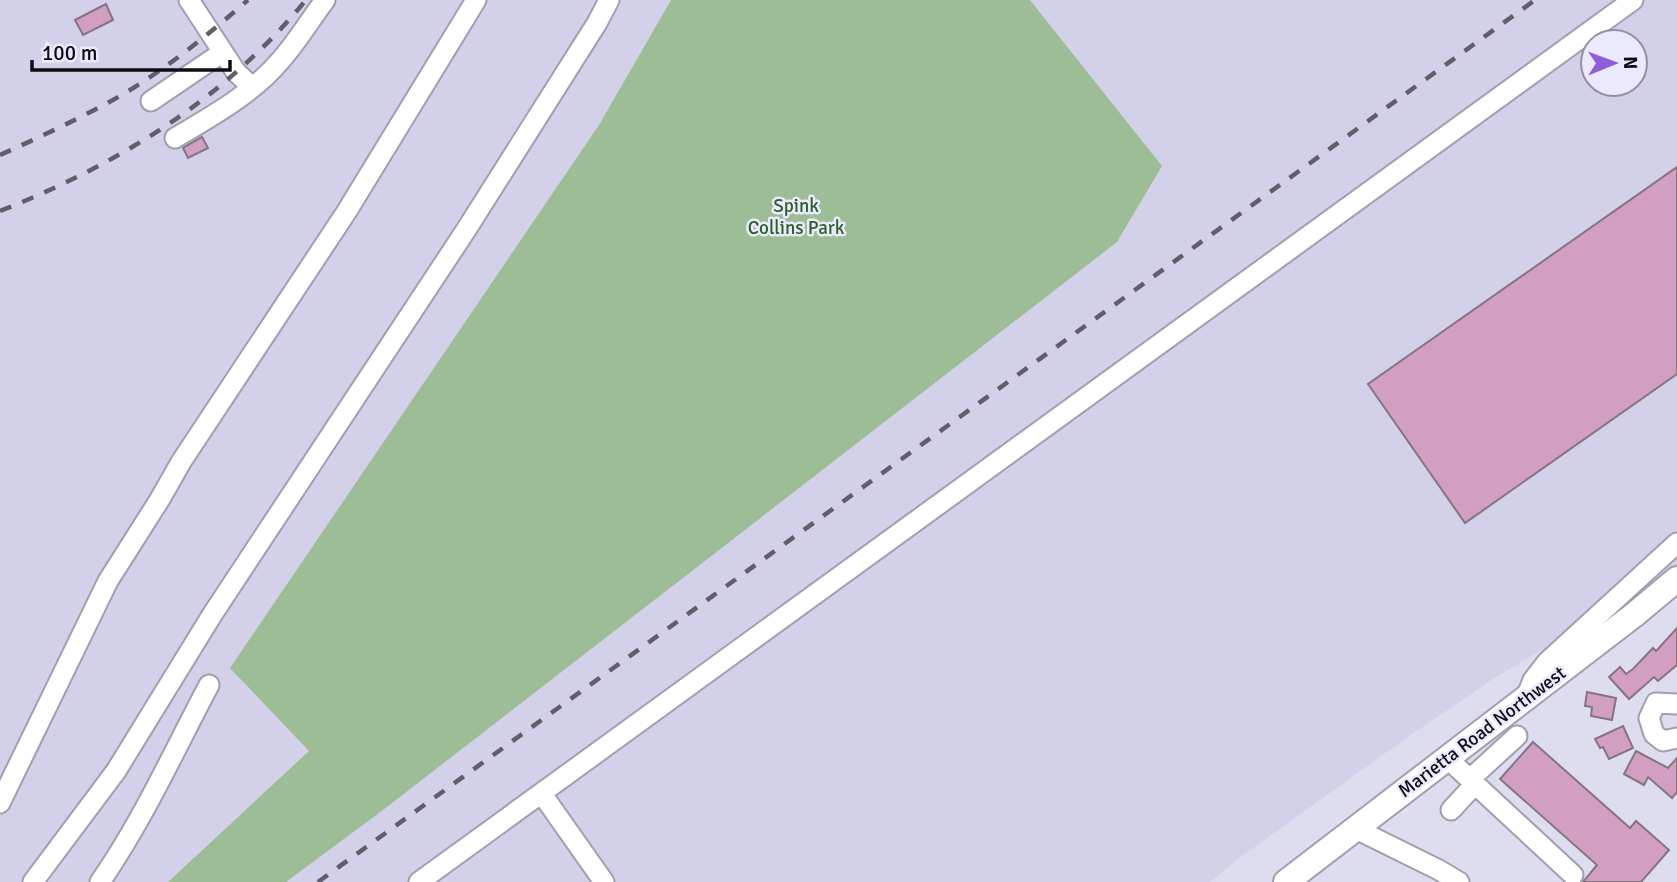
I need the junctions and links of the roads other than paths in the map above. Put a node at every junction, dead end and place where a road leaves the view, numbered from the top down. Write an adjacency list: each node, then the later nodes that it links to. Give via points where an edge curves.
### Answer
1 (189, 0): 6 (street)
2 (325, 0): 7 (street, via 280,62)
3 (476, 0): 22 (street, via 347,211 108,581)
4 (609, 0): 26 (street, via 116,771)
5 (1633, 0): 21 (street)
6 (223, 52): 7 (street); 8 (street)
7 (252, 87): 9 (street)
8 (151, 101)
9 (176, 138)
10 (1677, 543): 13 (street, via 1547,662)
11 (1677, 579): 13 (main road, Marietta Road Northwest)
12 (209, 685): 27 (street, via 118,857)
13 (1525, 699): 15 (main road, Marietta Road Northwest)
14 (1677, 704): 17 (street, via 1656,703 1649,719 1654,734 1663,741)
15 (1479, 734): 18 (street); 19 (main road, Marietta Road Northwest)
16 (1517, 736): 18 (street)
17 (1677, 738)
18 (1497, 754): 20 (street)
19 (1447, 758): 20 (street); 24 (main road, Marietta Road Northwest)
20 (1472, 782): 23 (street); 25 (street)
21 (542, 794): 28 (street); 29 (street)
22 (0, 803)
23 (1451, 810)
24 (1356, 829): 30 (main road, Marietta Road Northwest); 31 (street)
25 (1573, 875)
26 (33, 882)
27 (100, 882)
28 (419, 882)
29 (604, 882)
30 (1286, 882)
31 (1459, 882)

